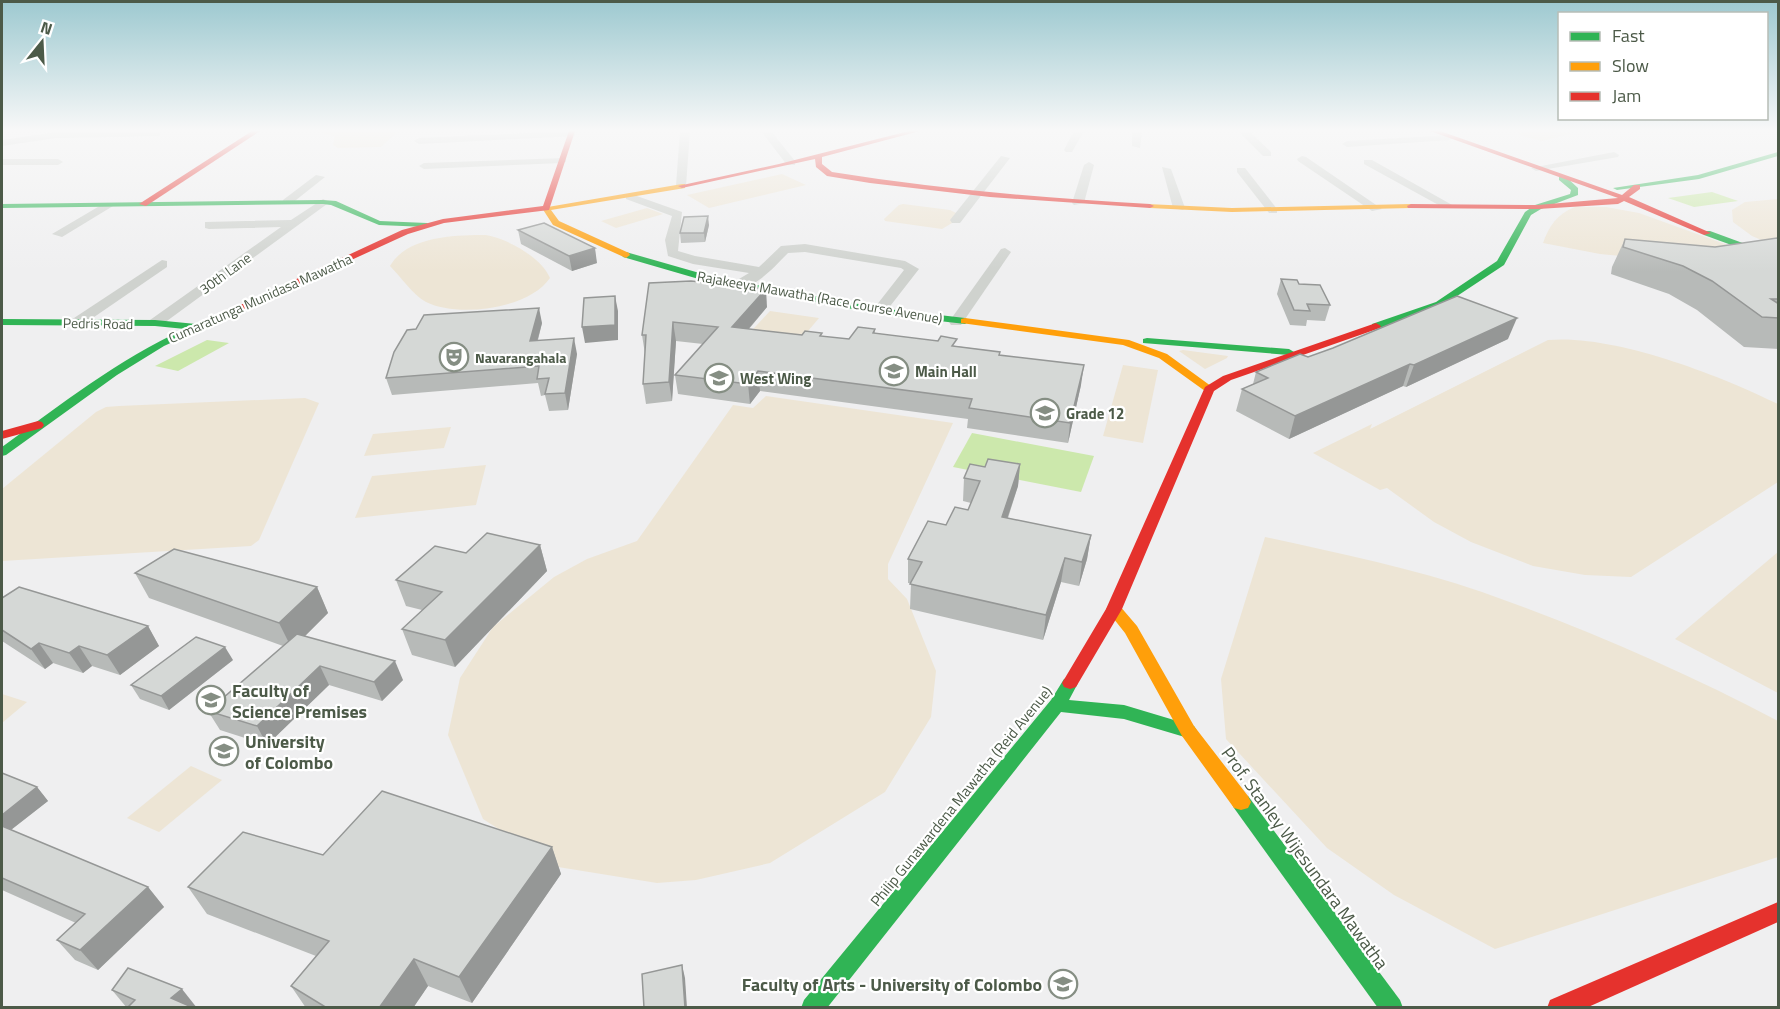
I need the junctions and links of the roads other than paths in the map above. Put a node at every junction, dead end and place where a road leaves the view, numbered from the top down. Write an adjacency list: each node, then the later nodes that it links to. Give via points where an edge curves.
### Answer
1 (184, 178): 26 (main road)
2 (319, 178): 21 (street)
3 (556, 178): 29 (main road)
4 (682, 178): 15 (street)
5 (719, 178): 15 (main road, Cumaratunga Munidasa Mawatha)
6 (848, 178): 18 (main road)
7 (992, 178): 18 (street)
8 (1085, 178): 23 (street)
9 (1169, 178): 30 (street)
10 (1248, 178): 32 (street)
11 (1330, 178): 31 (street)
12 (1398, 178): 27 (street)
13 (1562, 178): 17 (main road); 28 (main road, via 1575,190 1574,195)
14 (1679, 178): 16 (main road)
15 (681, 186): 19 (main road, Cumaratunga Munidasa Mawatha)
16 (1636, 187): 17 (main road); 20 (main road)
17 (1597, 189): 20 (main road)
18 (974, 193): 23 (main road); 33 (street)
19 (630, 197): 29 (main road, Cumaratunga Munidasa Mawatha); 43 (street, via 678,214 672,253)
20 (1624, 198): 28 (main road, via 1618,202); 41 (main road)
21 (287, 202): 22 (main road); 26 (main road)
22 (324, 202): 34 (street, 30th Lane); 35 (main road)
23 (1078, 203): 30 (main road)
24 (2, 206): 25 (main road)
25 (107, 206): 26 (main road); 38 (street)
26 (141, 206)
27 (1449, 206): 28 (main road); 31 (main road)
28 (1538, 207): 52 (main road, via 1528,214 1501,263 1462,290 1439,304)
29 (546, 208): 37 (main road, Cumaratunga Munidasa Mawatha); 44 (main road, Rajakeeya Mawatha (Race Course Avenue), via 556,223 633,258)
30 (1179, 208): 32 (main road)
31 (1376, 209): 32 (main road)
32 (1274, 211)
33 (956, 220)
34 (295, 222): 36 (street); 49 (street, 30th Lane)
35 (379, 223): 37 (main road); 39 (main road)
36 (209, 225)
37 (427, 225): 39 (main road, Cumaratunga Munidasa Mawatha)
38 (58, 234)
39 (392, 238): 50 (main road, Cumaratunga Munidasa Mawatha)
40 (1005, 252): 47 (street)
41 (1779, 259)
42 (162, 264): 48 (street)
43 (762, 271): 44 (street); 45 (street, via 785,249 805,248 912,269)
44 (740, 285): 45 (main road, Rajakeeya Mawatha (Race Course Avenue))
45 (879, 311): 47 (main road, Rajakeeya Mawatha (Race Course Avenue))
46 (2, 322): 48 (main road, Pedris Road)
47 (956, 322): 51 (main road, Rajakeeya Mawatha (Race Course Avenue))
48 (76, 323): 49 (main road, Pedris Road)
49 (155, 323): 50 (main road, Pedris Road)
50 (195, 327): 54 (main road, Cumaratunga Munidasa Mawatha, via 113,373)
51 (1110, 339): 52 (main road, Rajakeeya Mawatha (Race Course Avenue)); 53 (main road, Rajakeeya Mawatha (Race Course Avenue), via 1157,351)
52 (1304, 353): 53 (main road, via 1227,378)
53 (1209, 389): 57 (main road, Philip Gunawardena Mawatha (Reid Avenue))
54 (38, 425): 55 (main road); 56 (main road, Cumaratunga Munidasa Mawatha)
55 (2, 435)
56 (2, 452)
57 (1114, 609): 58 (main road, Philip Gunawardena Mawatha (Reid Avenue)); 59 (main road, Prof. Stanley Wijesundara Mawatha, via 1131,630)
58 (1057, 705): 59 (main road, via 1090,705 1132,712); 61 (main road, Philip Gunawardena Mawatha (Reid Avenue))
59 (1188, 731): 62 (main road, Prof. Stanley Wijesundara Mawatha)
60 (1779, 912): 63 (main road)
61 (812, 1008)
62 (1392, 1008)
63 (1558, 1008)

